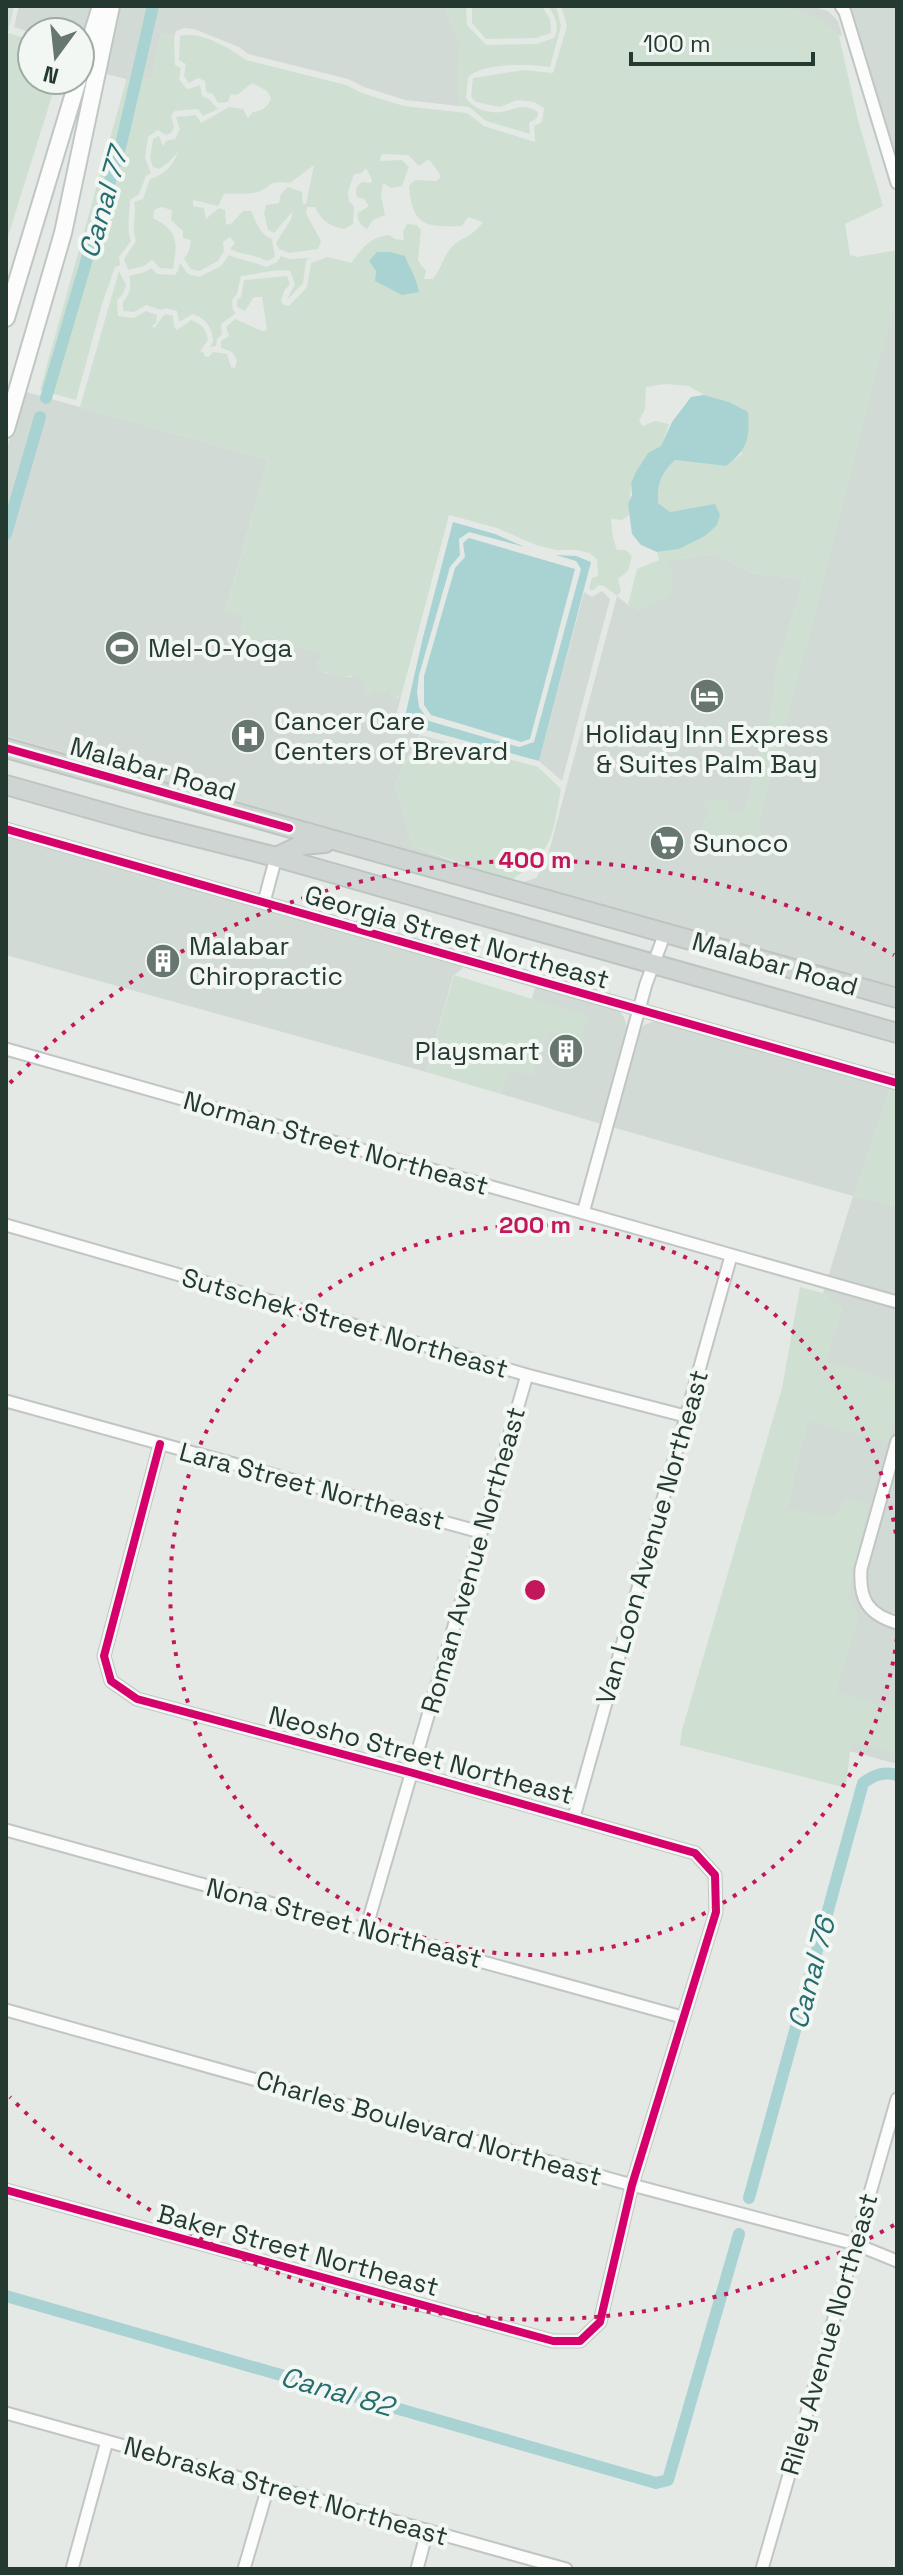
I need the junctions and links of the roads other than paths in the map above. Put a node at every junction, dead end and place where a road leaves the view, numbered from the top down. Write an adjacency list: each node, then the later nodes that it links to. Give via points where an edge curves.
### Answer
1 (111, 6): 6 (main road, via 63,233)
2 (841, 6): 4 (street)
3 (73, 96): 5 (main road)
4 (897, 183)
5 (6, 318)
6 (6, 429)
7 (6, 748): 10 (main road, Malabar Road)
8 (6, 785): 11 (main road, Malabar Road)
9 (6, 829): 12 (street, Georgia Street Northeast)
10 (335, 841): 11 (main road, via 302,845); 13 (main road, Malabar Road)
11 (276, 857): 12 (street); 14 (main road, Malabar Road)
12 (264, 902): 16 (street, Georgia Street Northeast)
13 (665, 933): 14 (street); 15 (main road, Malabar Road)
14 (653, 964): 16 (street); 17 (main road, Malabar Road)
15 (897, 998)
16 (639, 1010): 19 (street, Georgia Street Northeast); 20 (street)
17 (897, 1033)
18 (6, 1049): 20 (street, Norman Street Northeast)
19 (897, 1083)
20 (583, 1213): 22 (street, Norman Street Northeast)
21 (6, 1225): 24 (street, Sutschek Street Northeast)
22 (731, 1256): 23 (street, Norman Street Northeast); 26 (street, Van Loon Avenue Northeast)
23 (897, 1302)
24 (527, 1375): 26 (street, Sutschek Street Northeast); 29 (street, Roman Avenue Northeast)
25 (6, 1401): 28 (street, Lara Street Northeast)
26 (685, 1416): 32 (street, Van Loon Avenue Northeast)
27 (897, 1441): 30 (street, via 861,1569 864,1600 882,1618)
28 (160, 1444): 29 (street, Lara Street Northeast); 31 (street, Neosho Street Northeast, via 104,1656 111,1681 137,1699)
29 (480, 1532): 31 (street, Roman Avenue Northeast)
30 (897, 1623)
31 (413, 1773): 32 (street, Neosho Street Northeast); 34 (street, Roman Avenue Northeast)
32 (574, 1817): 36 (street, Neosho Street Northeast, via 695,1853 715,1875 716,1912)
33 (6, 1830): 34 (street, Nona Street Northeast)
34 (366, 1929): 36 (street, Nona Street Northeast)
35 (6, 2010): 38 (street, Charles Boulevard Northeast)
36 (682, 2017): 38 (street)
37 (897, 2099): 40 (street, Riley Avenue Northeast)
38 (632, 2185): 39 (street, Baker Street Northeast, via 600,2322 580,2341 553,2341); 40 (street, Charles Boulevard Northeast)
39 (6, 2190)
40 (855, 2244): 41 (street, Charles Boulevard Northeast); 50 (street, Riley Avenue Northeast)
41 (897, 2261)
42 (6, 2413): 43 (street, Nebraska Street Northeast)
43 (107, 2441): 44 (street, Nebraska Street Northeast); 46 (street)
44 (268, 2487): 45 (street, Nebraska Street Northeast); 47 (street)
45 (427, 2531): 48 (street); 49 (street, Nebraska Street Northeast)
46 (72, 2569)
47 (244, 2569)
48 (417, 2569)
49 (566, 2569)
50 (762, 2569)

